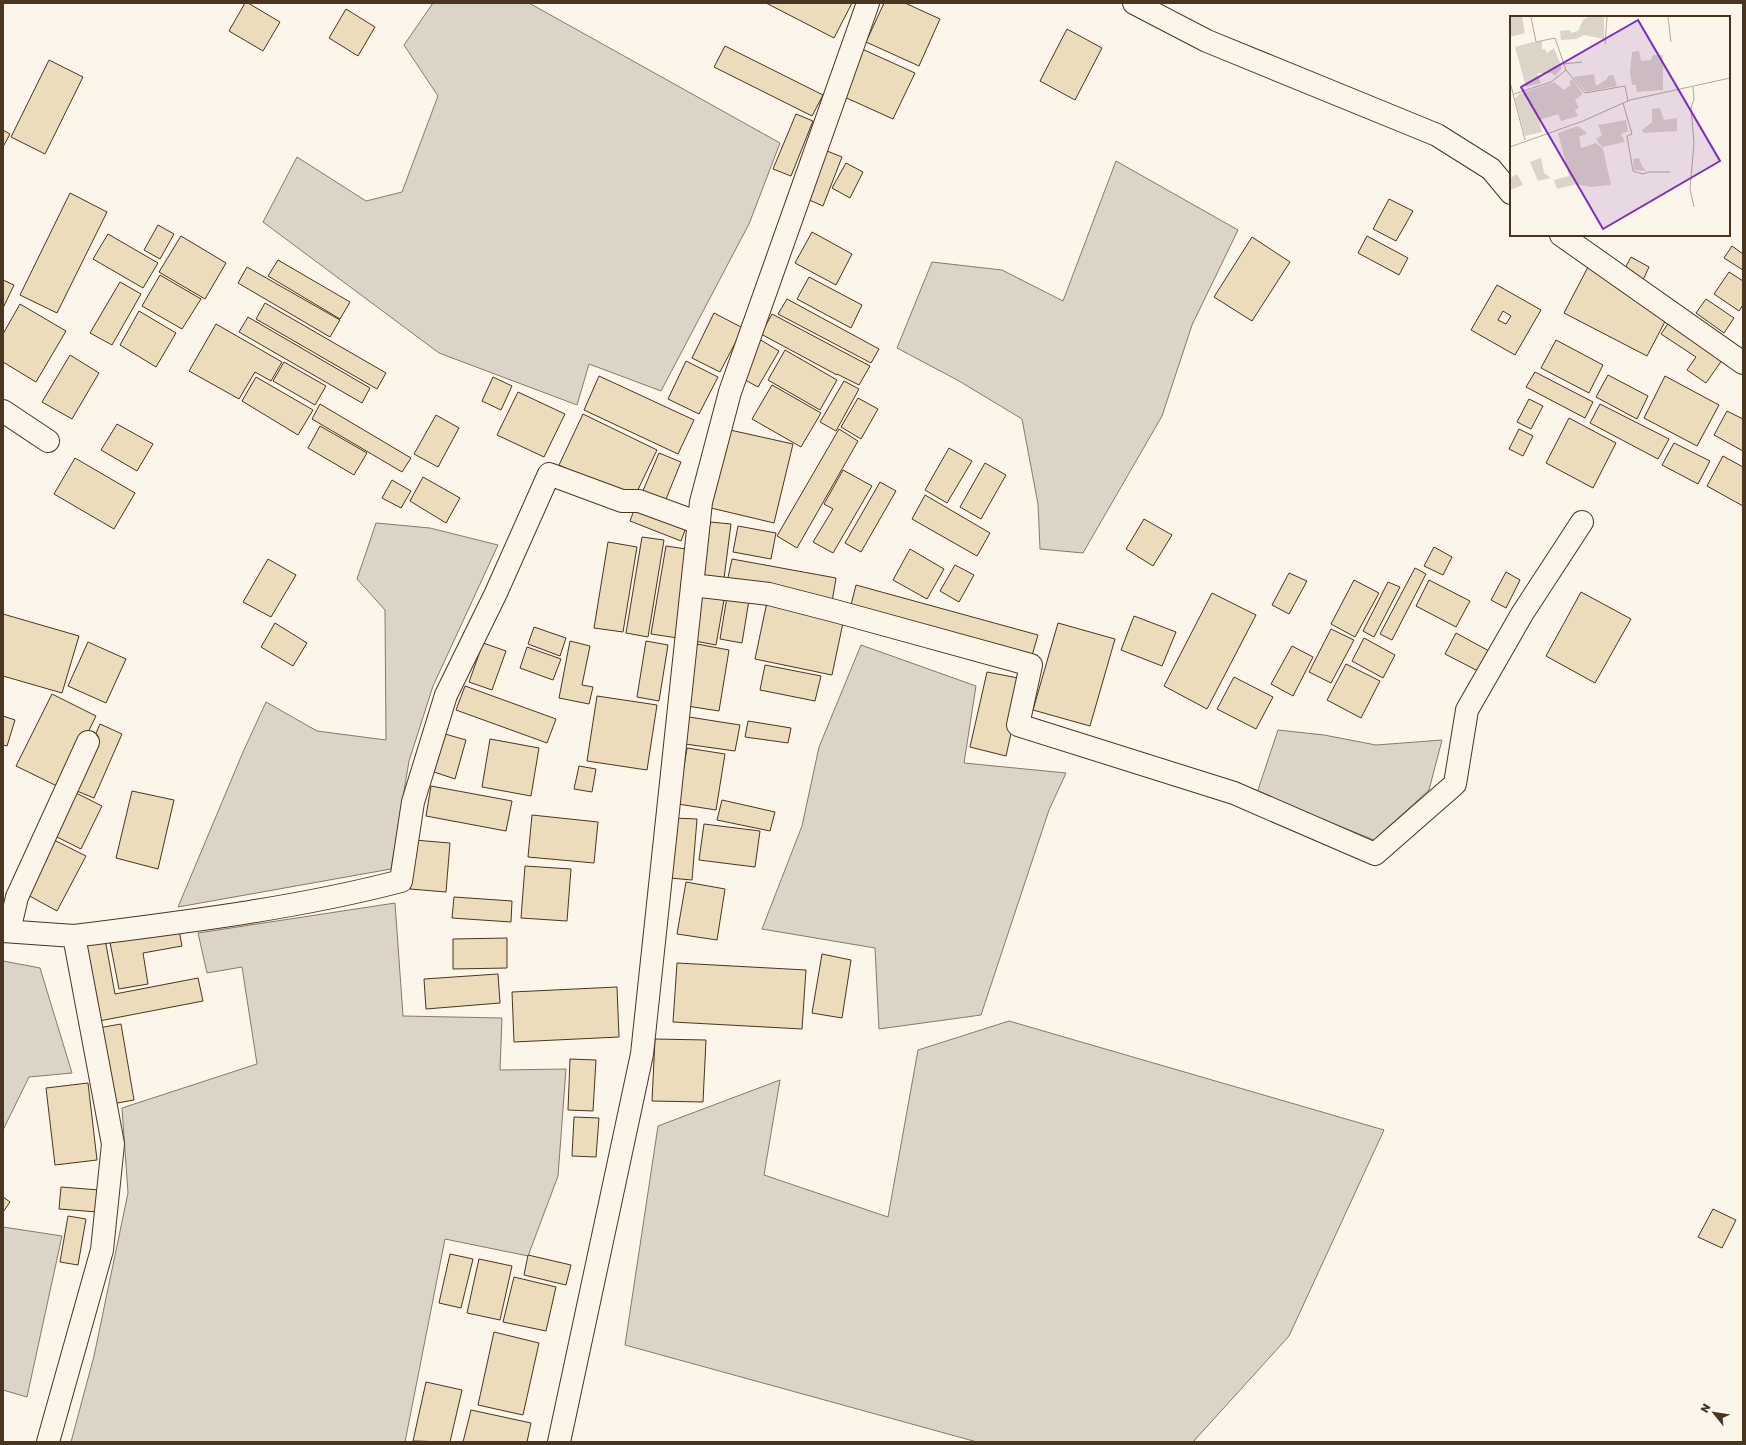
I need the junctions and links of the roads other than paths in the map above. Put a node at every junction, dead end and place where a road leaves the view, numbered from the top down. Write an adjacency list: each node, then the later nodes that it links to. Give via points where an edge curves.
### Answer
1 (868, 3): 8 (street, via 730,392)
2 (1134, 3): 3 (street, via 1207,41 1437,135 1490,169)
3 (1510, 192)
4 (1562, 236): 5 (street)
5 (1743, 363)
6 (3, 410): 7 (street)
7 (48, 441)
8 (699, 522): 10 (street); 13 (street, via 639,501 622,501 549,474 496,593 446,695 413,802 401,881 216,918)
9 (1582, 522): 10 (street, via 1522,614 1467,710 1455,784 1375,854 1234,793 1018,725 1031,665 769,594)
10 (692, 586): 15 (street, via 642,1054)
11 (88, 742): 12 (street, via 17,897)
12 (6, 931): 13 (street)
13 (74, 936): 14 (street, via 113,1144 102,1250)
14 (48, 1442)
15 (559, 1442)

